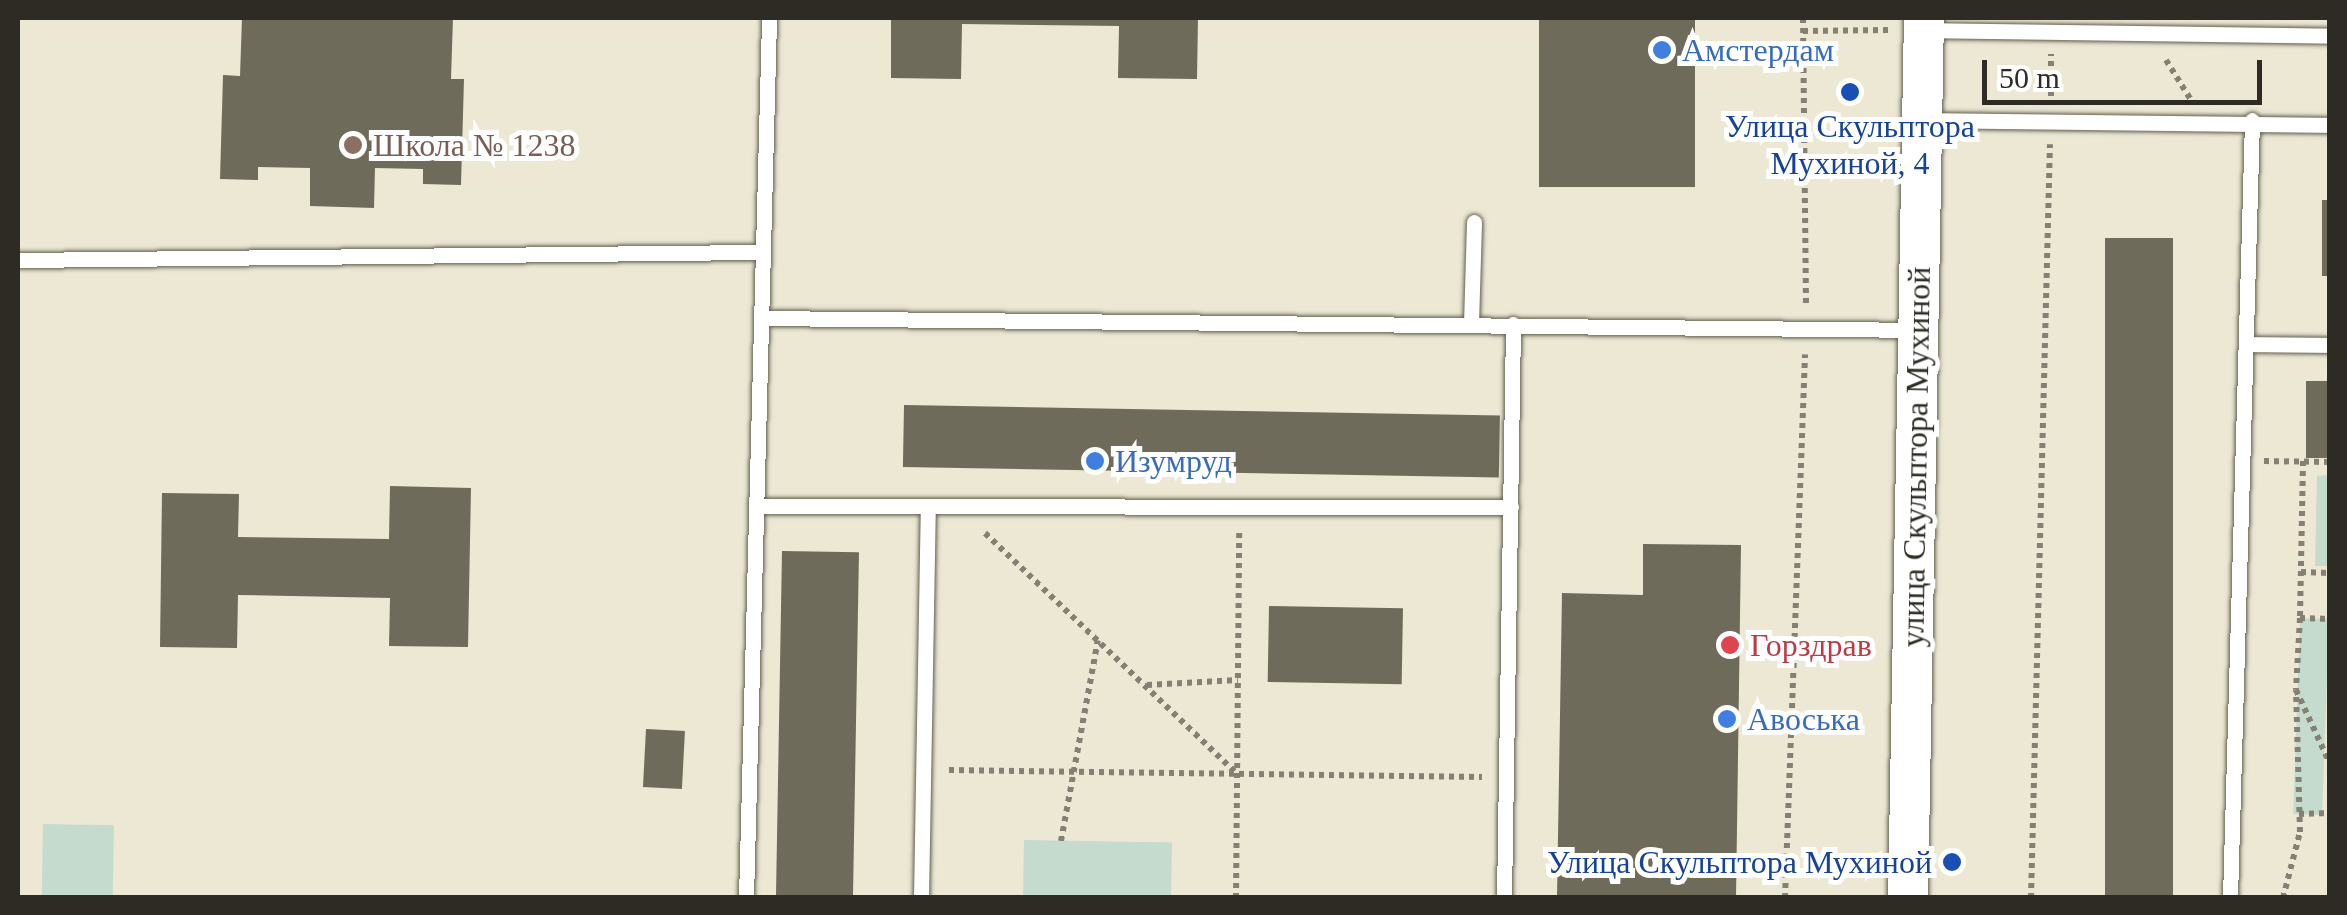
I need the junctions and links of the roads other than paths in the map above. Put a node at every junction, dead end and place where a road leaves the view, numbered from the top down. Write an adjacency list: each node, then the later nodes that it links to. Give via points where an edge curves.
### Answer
1 (770, 18): 8 (lane)
2 (1924, 24): 3 (lane); 4 (street, улица Скульптора Мухиной)
3 (2330, 36)
4 (1922, 120): 5 (lane); 13 (street, улица Скульптора Мухиной)
5 (2252, 120): 6 (lane); 14 (lane)
6 (2330, 125)
7 (1474, 222): 11 (lane)
8 (763, 252): 9 (lane); 10 (lane)
9 (18, 260)
10 (761, 318): 11 (lane); 16 (lane)
11 (1471, 324): 12 (lane)
12 (1513, 324): 13 (lane); 17 (lane)
13 (1918, 330): 22 (street, улица Скульптора Мухиной)
14 (2246, 344): 15 (lane); 23 (lane)
15 (2330, 345)
16 (758, 506): 18 (lane); 19 (lane)
17 (1512, 507): 18 (lane); 21 (lane)
18 (928, 508): 20 (lane)
19 (746, 898)
20 (921, 898)
21 (1504, 898)
22 (1908, 898)
23 (2230, 898)

